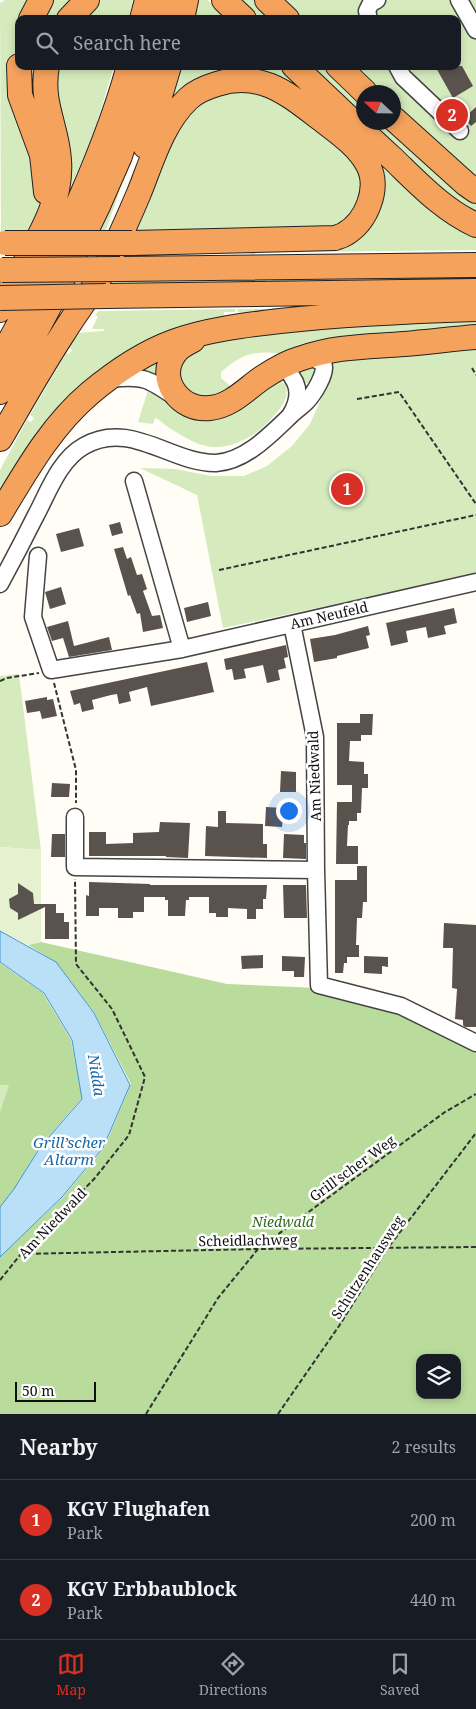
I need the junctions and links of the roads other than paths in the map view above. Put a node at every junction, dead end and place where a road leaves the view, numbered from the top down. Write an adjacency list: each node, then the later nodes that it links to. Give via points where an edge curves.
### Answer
1 (41, 0): 10 (highway)
2 (87, 0): 11 (highway)
3 (147, 0): 12 (highway)
4 (166, 0): 13 (highway)
5 (186, 0): 14 (highway)
6 (224, 0): 15 (highway)
7 (268, 0): 16 (highway)
8 (377, 0): 17 (street, via 367,11)
9 (458, 0): 18 (street)
10 (33, 15)
11 (73, 15)
12 (143, 15)
13 (161, 15)
14 (183, 15)
15 (240, 15)
16 (283, 15)
17 (368, 15)
18 (476, 30)
19 (19, 70): 34 (highway, via 20,95 42,156 45,174 44,214)
20 (46, 70): 34 (highway, via 45,92 60,174 58,192)
21 (128, 70): 45 (highway, via 105,140 79,201 48,269)
22 (146, 70): 48 (highway, via 120,156 98,206 52,303)
23 (150, 70): 35 (highway, via 121,202)
24 (168, 70): 35 (highway, via 127,203)
25 (298, 70): 32 (highway, via 420,185 448,209)
26 (342, 70): 28 (highway)
27 (399, 70): 30 (street)
28 (358, 85)
29 (401, 125): 31 (highway)
30 (460, 131)
31 (476, 191)
32 (476, 225)
33 (2, 244): 42 (highway, bridge, via 132,243 320,240 335,238 345,235 355,226 372,194 373,182 364,158 337,131 279,89 259,81 241,79 224,82 189,98 168,125 129,216 101,274)
34 (34, 247): 41 (highway)
35 (106, 248): 42 (highway)
36 (476, 265): 37 (highway, bridge)
37 (1, 270)
38 (476, 292): 39 (highway, bridge)
39 (0, 298)
40 (476, 309): 43 (highway, via 316,318 255,324)
41 (0, 310)
42 (63, 333): 51 (highway)
43 (209, 333): 47 (highway, via 172,342); 49 (highway, via 179,348 170,364 170,381)
44 (476, 337): 46 (highway, via 348,347)
45 (0, 358)
46 (302, 358): 49 (highway, via 262,378 224,405 200,408); 50 (street, via 289,364 288,372 298,394); 50 (street, via 319,359 324,365 323,376 306,402)
47 (108, 379): 49 (street, via 148,380); 53 (highway, via 58,426)
48 (0, 392)
49 (179, 399)
50 (290, 416): 56 (street, via 243,454 217,463 192,459 125,438 86,444 60,471)
51 (0, 439)
52 (134, 481): 58 (street)
53 (0, 514)
54 (38, 556): 58 (street, Am Neufeld, via 33,616 51,670)
55 (476, 582): 57 (street, Am Neufeld)
56 (0, 584)
57 (292, 624): 58 (street, Am Neufeld); 60 (street, Am Niedwald, via 316,737)
58 (182, 649)
59 (75, 817): 60 (street, via 75,867)
60 (316, 870): 61 (street, Am Niedwald, via 319,985 401,1006)
61 (476, 1044)

